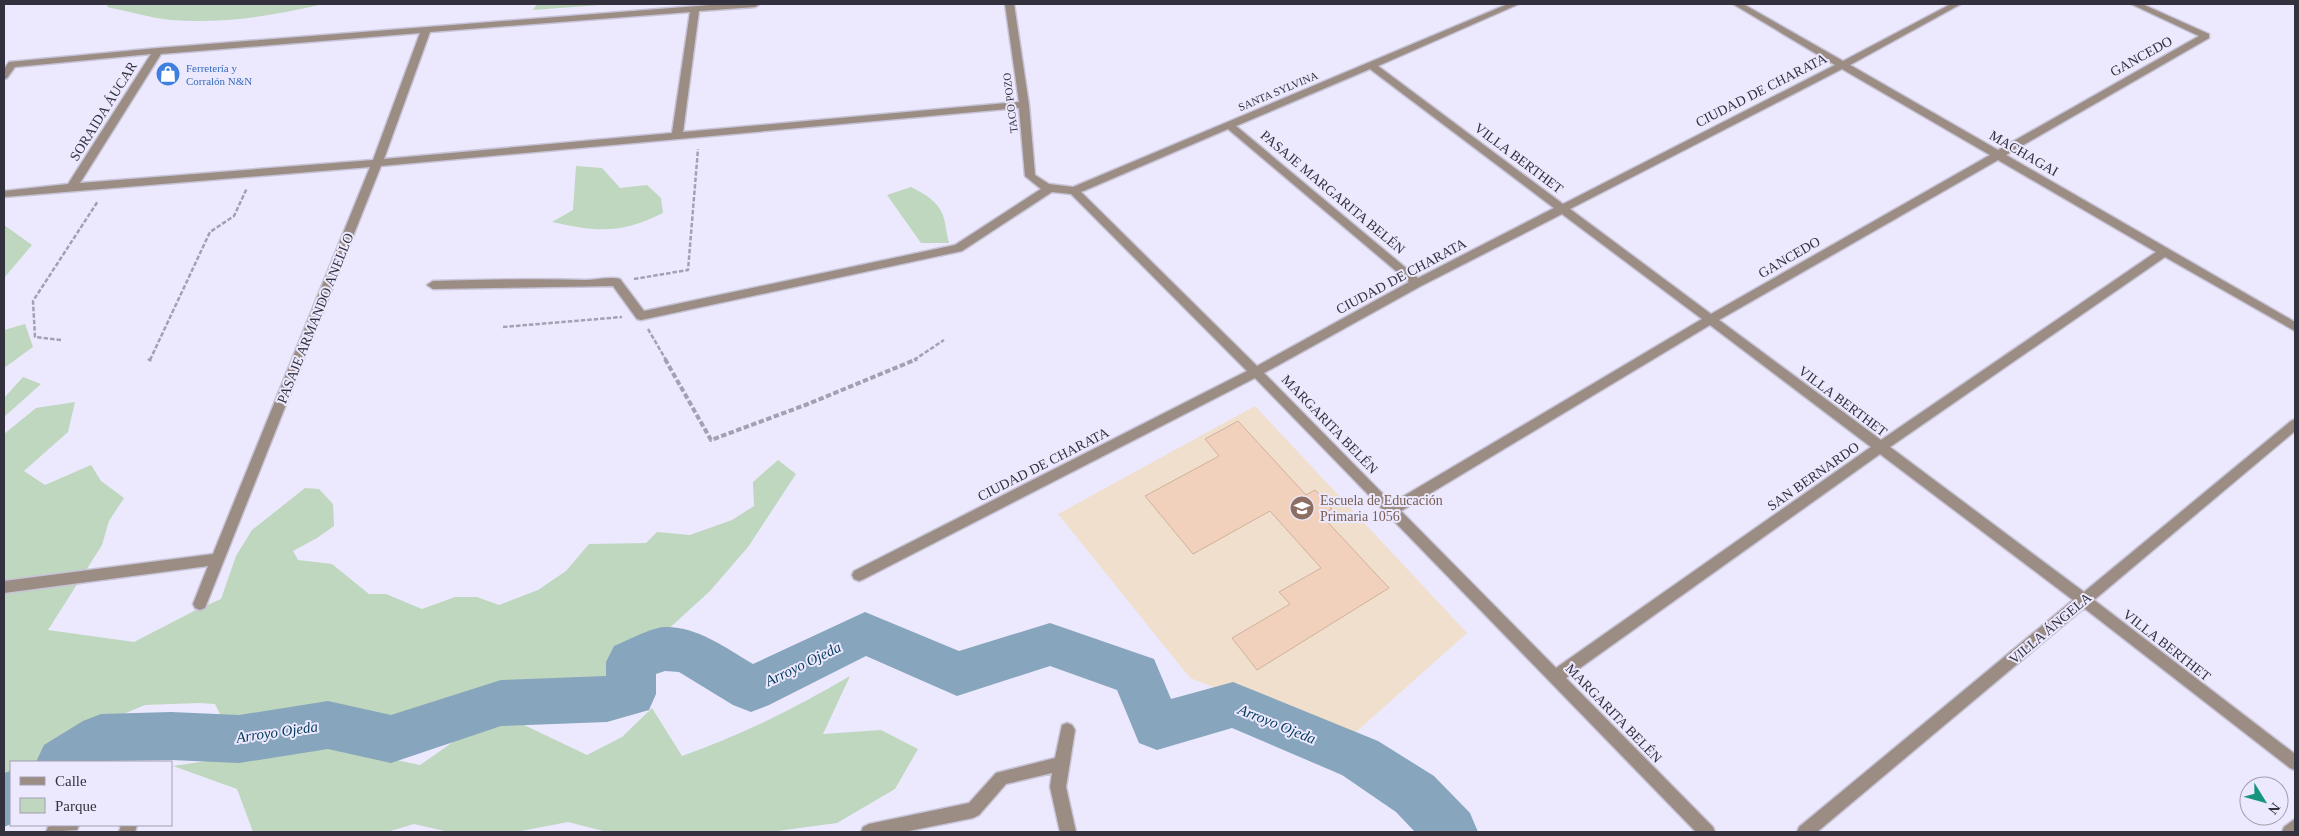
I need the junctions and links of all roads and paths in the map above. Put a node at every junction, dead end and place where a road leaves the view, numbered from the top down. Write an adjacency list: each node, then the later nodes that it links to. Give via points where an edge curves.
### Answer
1 (755, 4): 7 (street)
2 (1010, 4): 13 (street, TACO POZO)
3 (1516, 4): 11 (street, SANTA SYLVINA)
4 (1738, 4): 10 (street, MACHAGAI)
5 (2135, 4): 17 (street, GANCEDO, via 2206,36)
6 (1949, 5): 10 (street, CIUDAD DE CHARATA)
7 (695, 9): 8 (street); 16 (street)
8 (426, 30): 9 (street); 18 (street, PASAJE ARMANDO ANELLO)
9 (158, 51): 12 (street, via 12,64); 21 (street, SORAIDA ÁUCAR)
10 (1843, 65): 17 (street, MACHAGAI); 25 (street, CIUDAD DE CHARATA)
11 (1371, 66): 14 (street, SANTA SYLVINA); 25 (street, VILLA BERTHET)
12 (4, 76)
13 (1024, 105): 15 (street); 22 (street, TACO POZO, via 1030,176)
14 (1229, 125): 23 (street, SANTA SYLVINA); 28 (street, PASAJE MARGARITA BELÉN)
15 (699, 134): 16 (street); 27 (path, via 688,270)
16 (677, 136): 18 (street)
17 (1998, 154): 26 (street, MACHAGAI); 31 (street, GANCEDO)
18 (378, 162): 19 (street); 41 (street, PASAJE ARMANDO ANELLO)
19 (254, 174): 20 (street); 36 (path, via 234,216 210,232)
20 (110, 184): 21 (street); 34 (path, via 32,301 35,337)
21 (72, 187): 24 (street)
22 (1049, 189): 23 (street, SANTA SYLVINA); 30 (street, via 958,248)
23 (1074, 191): 37 (street, MARGARITA BELÉN)
24 (4, 194)
25 (1561, 208): 28 (street, CIUDAD DE CHARATA); 31 (street, VILLA BERTHET)
26 (2165, 251): 33 (street, MACHAGAI); 39 (street, SAN BERNARDO)
27 (616, 282): 29 (street); 30 (street)
28 (1417, 283): 37 (street, CIUDAD DE CHARATA)
29 (433, 285)
30 (641, 316): 32 (path); 35 (path, via 711,440 918,358)
31 (1711, 319): 39 (street, VILLA BERTHET); 40 (street, GANCEDO)
32 (503, 327)
33 (2295, 327)
34 (60, 340)
35 (944, 340)
36 (149, 360)
37 (1256, 372): 40 (street, MARGARITA BELÉN); 42 (street, CIUDAD DE CHARATA)
38 (2295, 424): 44 (street, VILLA ÁNGELA)
39 (1879, 448): 44 (street, VILLA BERTHET); 46 (street, SAN BERNARDO)
40 (1390, 510): 46 (street, MARGARITA BELÉN)
41 (218, 559): 43 (street); 45 (street, PASAJE ARMANDO ANELLO)
42 (859, 575)
43 (4, 588)
44 (2084, 600): 48 (street, VILLA BERTHET); 56 (street, VILLA ÁNGELA)
45 (200, 604)
46 (1556, 677): 55 (street, MARGARITA BELÉN)
47 (1067, 730): 49 (street)
48 (2295, 763)
49 (1062, 764): 53 (street, via 1001,778 973,810); 54 (street, via 1058,787)
50 (69, 826): 52 (street)
51 (2295, 827): 57 (street)
52 (54, 832)
53 (869, 832)
54 (1068, 832)
55 (1707, 832)
56 (1805, 832)
57 (2290, 832)

